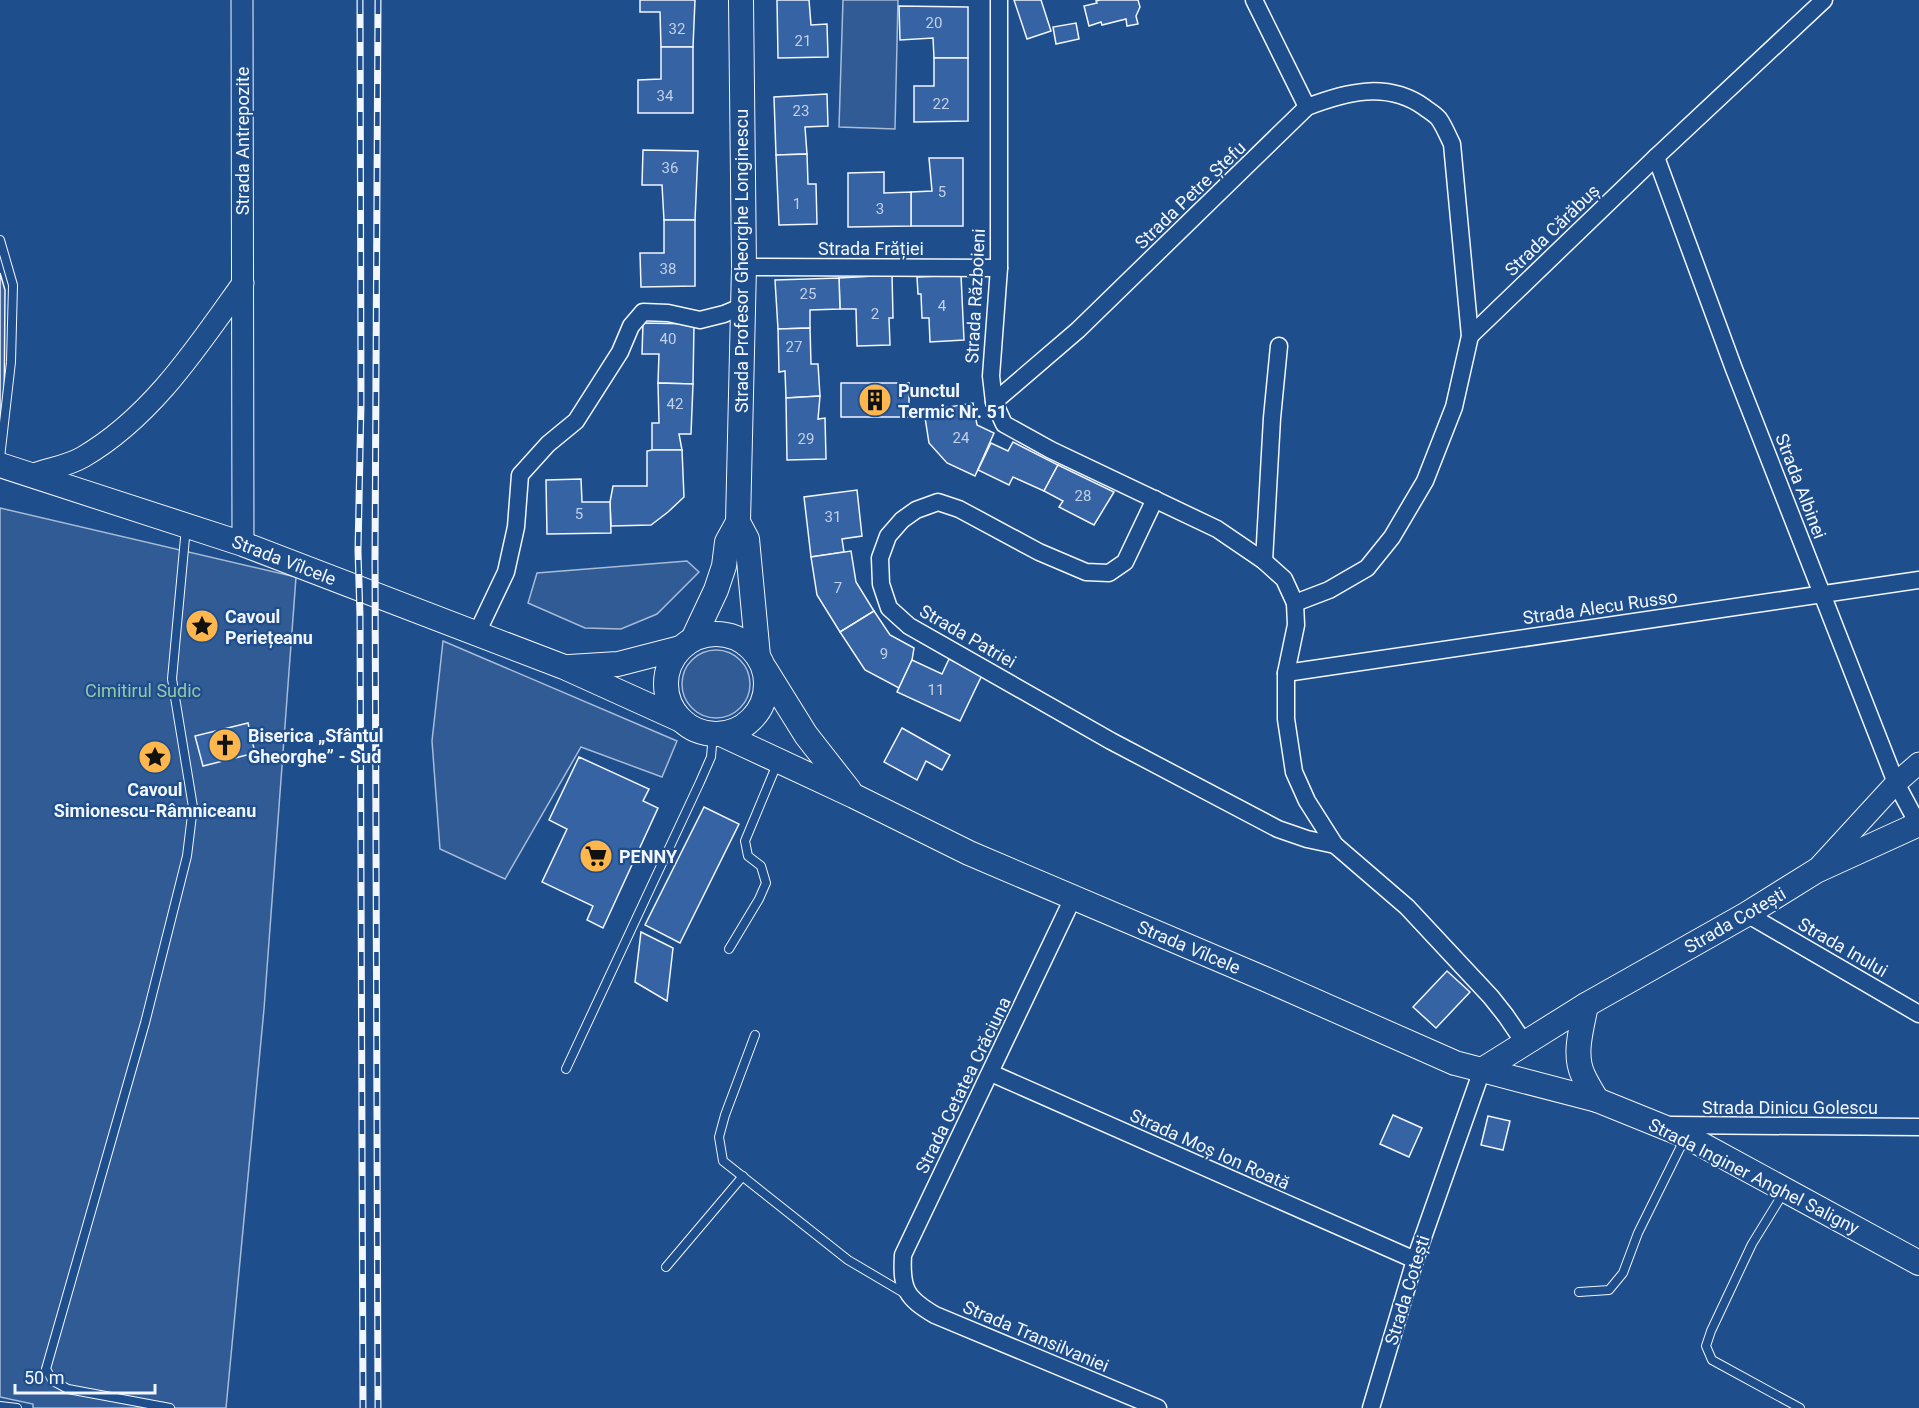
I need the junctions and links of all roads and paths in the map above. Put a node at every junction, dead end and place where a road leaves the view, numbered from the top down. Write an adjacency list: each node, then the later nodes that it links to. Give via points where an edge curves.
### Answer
1 (242, 0): 11 (street, Strada Antrepozite)
2 (741, 0): 9 (main road, Strada Profesor Gheorghe Longinescu)
3 (999, 0): 10 (street, Strada Războieni)
4 (1254, 0): 6 (street)
5 (1824, 0): 7 (street, Strada Cărăbuș)
6 (1307, 106): 13 (street, Strada Petre Ștefu, via 1355,92 1386,92 1412,99 1437,117 1452,144); 15 (street, Strada Petre Ștefu, via 1078,330)
7 (1656, 158): 13 (street, Strada Cărăbuș); 25 (street, Strada Albinei)
8 (0, 240): 16 (lane, via 13,285 11,362)
9 (744, 267): 10 (street, Strada Frăției); 12 (main road, Strada Profesor Gheorghe Longinescu)
10 (999, 268): 15 (street, Strada Războieni, via 991,376)
11 (243, 283): 18 (street, via 160,392 126,428 81,459); 22 (street, Strada Antrepozite)
12 (743, 306): 20 (main road, Strada Profesor Gheorghe Longinescu); 27 (street, via 700,320 643,312 576,421 520,475 516,526 506,572)
13 (1470, 336): 26 (street, via 1454,407 1434,460 1392,537 1367,568 1329,590)
14 (1279, 346): 23 (street)
15 (994, 402): 19 (street, Strada Războieni, via 1004,424)
16 (0, 458)
17 (0, 465): 18 (main road, Strada Vîlcele)
18 (31, 475): 21 (main road, Strada Vîlcele)
19 (1155, 499): 23 (street, Strada Războieni, via 1217,529); 39 (street, Strada Patriei, via 1125,562 1109,573 1086,572 938,502 916,510 888,536 880,558 881,584 889,608 909,626 1111,741 1278,829)
20 (738, 522): 28 (main road, Strada Profesor Gheorghe Longinescu, via 727,542 716,590); 29 (main road, Strada Profesor Gheorghe Longinescu, via 747,539)
21 (186, 524): 22 (main road, Strada Vîlcele); 64 (lane, via 172,679 193,807 187,855 145,1023 46,1369 53,1381 68,1389)
22 (243, 544): 27 (main road, Strada Vîlcele)
23 (1264, 561): 26 (street, Strada Războieni, via 1284,579)
24 (1919, 580): 25 (street, Strada Alecu Russo)
25 (1823, 594): 31 (street, Strada Alecu Russo); 36 (street, Strada Albinei)
26 (1295, 603): 31 (street, via 1296,625)
27 (477, 633): 30 (main road, Strada Vîlcele)
28 (686, 644): 29 (main road, via 707,634 722,633 748,645); 30 (main road, Strada Vîlcele, via 618,664); 32 (main road, via 671,661 666,676 669,700)
29 (762, 662): 33 (main road, via 766,691 758,712 735,730); 37 (main road, Strada Vîlcele, via 806,735)
30 (564, 667): 32 (main road, Strada Vîlcele)
31 (1286, 673): 39 (street, via 1286,719 1294,772)
32 (681, 720): 33 (main road, via 701,732)
33 (717, 734): 34 (main road, Strada Vîlcele); 48 (lane, via 700,782)
34 (778, 760): 37 (main road, Strada Vîlcele); 43 (lane, via 745,841 748,856 761,866 766,883)
35 (1919, 763): 36 (street, Strada Cotești)
36 (1896, 783): 38 (street, Strada Albinei); 40 (street, Strada Cotești)
37 (854, 796): 41 (main road, Strada Vîlcele, via 969,854)
38 (1918, 824): 40 (main road)
39 (1335, 845): 47 (street, via 1407,907 1491,997)
40 (1816, 871): 42 (main road, Strada Cotești)
41 (1073, 898): 49 (main road, Strada Vîlcele, via 1455,1063); 50 (street, Strada Cetatea Crăciuna)
42 (1747, 914): 44 (main road, Strada Cotești); 45 (street, Strada Inului)
43 (729, 950)
44 (1586, 1005): 47 (main road, Strada Cotești); 51 (main road, via 1578,1056 1582,1073)
45 (1919, 1014)
46 (755, 1035): 55 (lane, via 719,1137 723,1161)
47 (1525, 1044): 49 (main road)
48 (566, 1069)
49 (1482, 1070): 51 (main road, Strada Inginer Anghel Saligny); 57 (street, Strada Cotești)
50 (991, 1073): 57 (street, Strada Moș Ion Roată); 61 (street, Strada Cetatea Crăciuna, via 903,1255 902,1276)
51 (1597, 1100): 52 (main road, Strada Inginer Anghel Saligny)
52 (1661, 1125): 53 (street, Strada Dinicu Golescu); 54 (main road, Strada Inginer Anghel Saligny)
53 (1919, 1127)
54 (1686, 1136): 56 (main road, Strada Inginer Anghel Saligny); 60 (lane, via 1638,1233 1623,1273 1609,1290)
55 (743, 1176): 59 (lane); 61 (lane, via 848,1260 901,1293)
56 (1786, 1189): 58 (main road, Strada Inginer Anghel Saligny); 67 (lane, via 1752,1244 1706,1346 1712,1360)
57 (1415, 1260): 66 (street, Strada Cotești)
58 (1919, 1263)
59 (666, 1268)
60 (1579, 1292)
61 (909, 1294): 65 (street, Strada Transilvaniei, via 935,1315)
62 (0, 1406): 63 (lane)
63 (17, 1408)
64 (170, 1408)
65 (1158, 1408)
66 (1371, 1408)
67 (1800, 1408)

